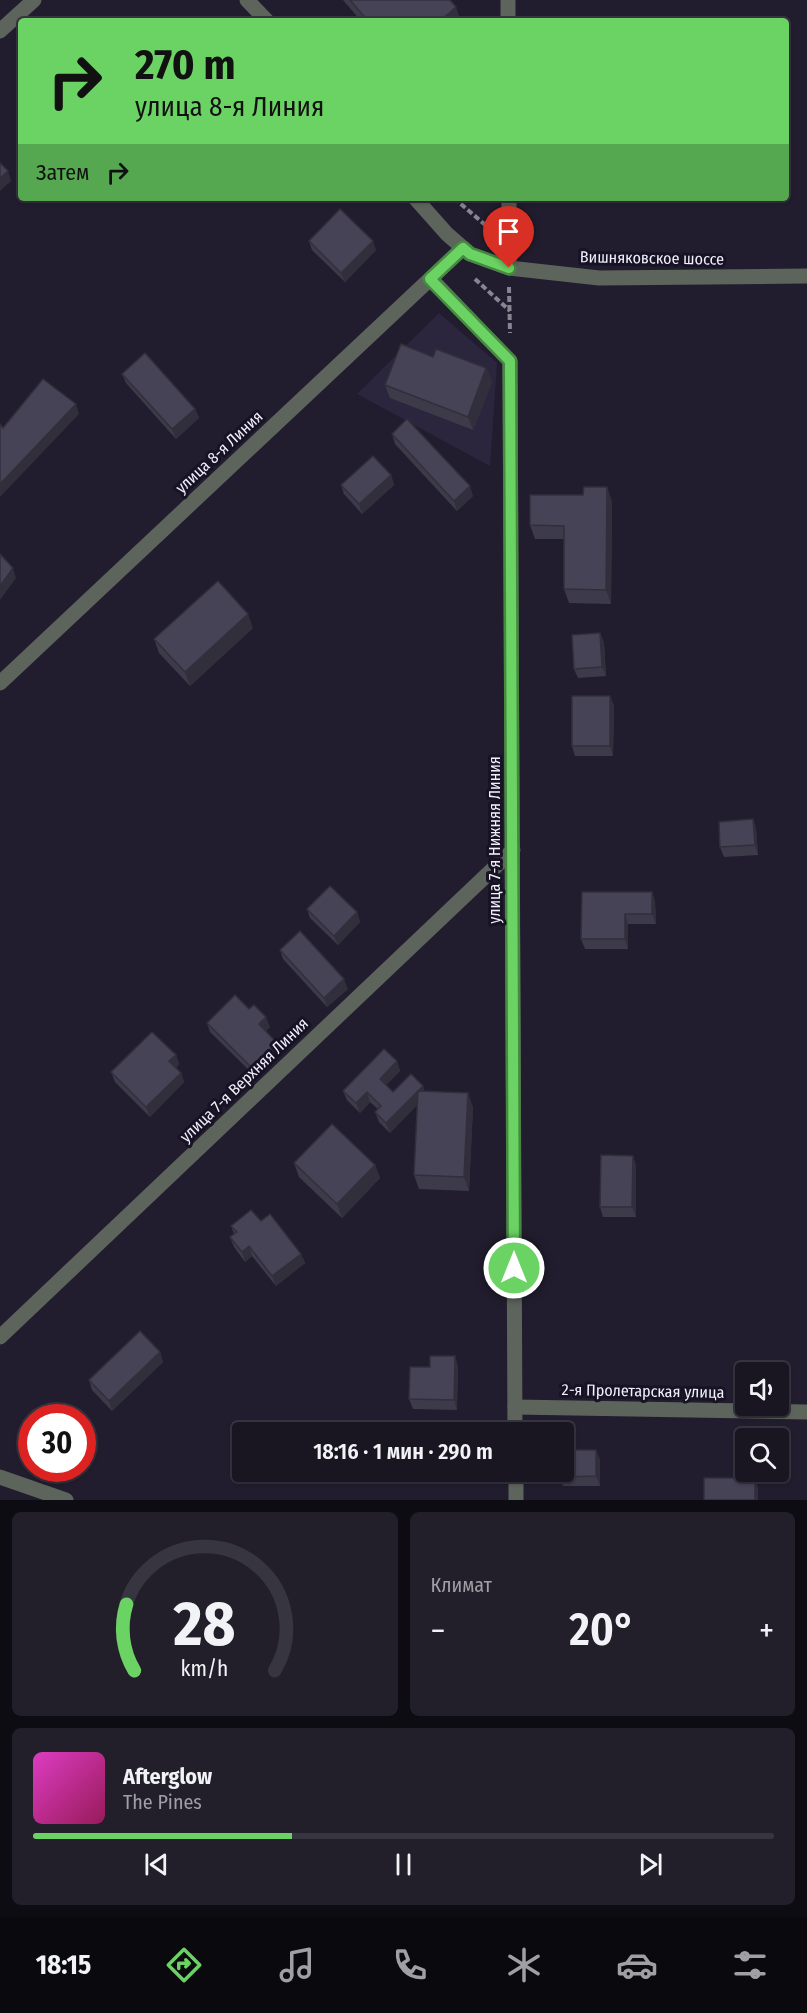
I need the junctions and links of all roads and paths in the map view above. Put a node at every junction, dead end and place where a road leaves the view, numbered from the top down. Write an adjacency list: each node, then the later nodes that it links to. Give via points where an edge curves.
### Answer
1 (34, 0): 6 (street)
2 (247, 0): 4 (street)
3 (508, 0): 5 (street)
4 (264, 18)
5 (508, 18)
6 (0, 31)
7 (418, 201): 11 (street, Вишняковское шоссе)
8 (458, 201): 10 (path)
9 (509, 201): 10 (street)
10 (509, 245): 12 (street)
11 (463, 248): 12 (street, Вишняковское шоссе); 14 (street, улица 8-я Линия)
12 (509, 268): 13 (street, Вишняковское шоссе, via 598,278); 15 (path)
13 (807, 276)
14 (430, 279): 15 (street); 16 (street, улица 8-я Линия)
15 (510, 361): 17 (street, улица 7-я Нижняя Линия)
16 (0, 683)
17 (513, 850): 18 (street, улица 7-я Верхняя Линия); 19 (street, улица 7-я Нижняя Линия)
18 (0, 1337)
19 (515, 1407): 20 (street, 2-я Пролетарская улица); 21 (street, улица 7-я Нижняя Линия)
20 (807, 1412)
21 (515, 1422)
22 (0, 1478): 24 (street)
23 (516, 1482): 25 (street)
24 (66, 1500)
25 (516, 1500)

